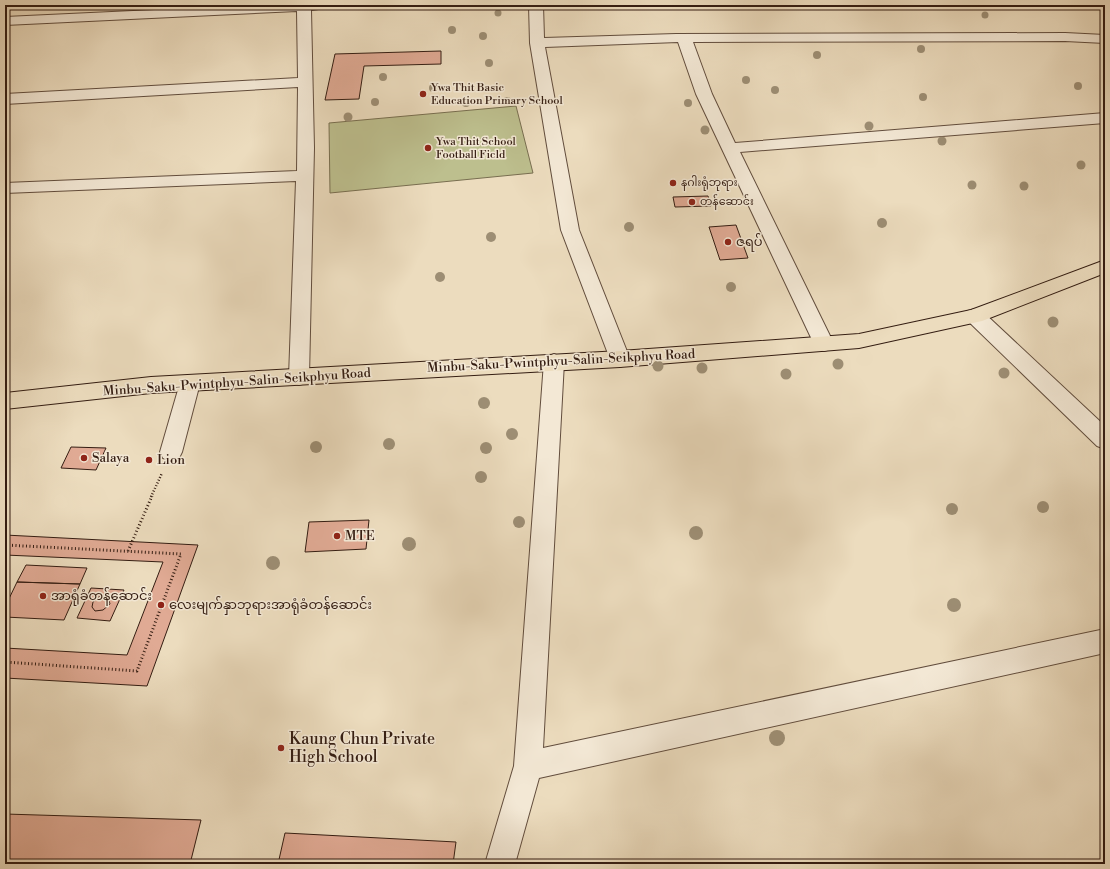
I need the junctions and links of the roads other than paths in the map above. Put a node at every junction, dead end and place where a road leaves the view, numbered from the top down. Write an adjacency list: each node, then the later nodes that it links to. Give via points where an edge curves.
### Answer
1 (321, 5): 3 (street)
2 (536, 5): 7 (street)
3 (304, 6): 4 (street); 8 (street)
4 (5, 20)
5 (684, 38): 6 (street, via 1065,37); 7 (street); 11 (street, via 704,94)
6 (1105, 40)
7 (537, 43): 17 (street, via 570,230)
8 (305, 82): 9 (street); 12 (street)
9 (5, 99)
10 (1105, 118): 11 (street)
11 (730, 148): 16 (street)
12 (305, 176): 13 (street); 19 (street)
13 (5, 188)
14 (1105, 266): 15 (main road, Minbu-Saku-Pwintphyu-Salin-Seikphyu Road)
15 (975, 316): 16 (main road, Minbu-Saku-Pwintphyu-Salin-Seikphyu Road, via 859,342); 22 (street)
16 (824, 344): 17 (main road, Minbu-Saku-Pwintphyu-Salin-Seikphyu Road)
17 (620, 359): 18 (main road, Minbu-Saku-Pwintphyu-Salin-Seikphyu Road)
18 (554, 362): 19 (main road, Minbu-Saku-Pwintphyu-Salin-Seikphyu Road); 25 (street)
19 (299, 377): 20 (main road, Minbu-Saku-Pwintphyu-Salin-Seikphyu Road)
20 (190, 383): 21 (main road, Minbu-Saku-Pwintphyu-Salin-Seikphyu Road); 23 (street)
21 (5, 401)
22 (1105, 440)
23 (171, 452)
24 (1105, 640): 25 (street)
25 (528, 766): 26 (street)
26 (500, 864)

